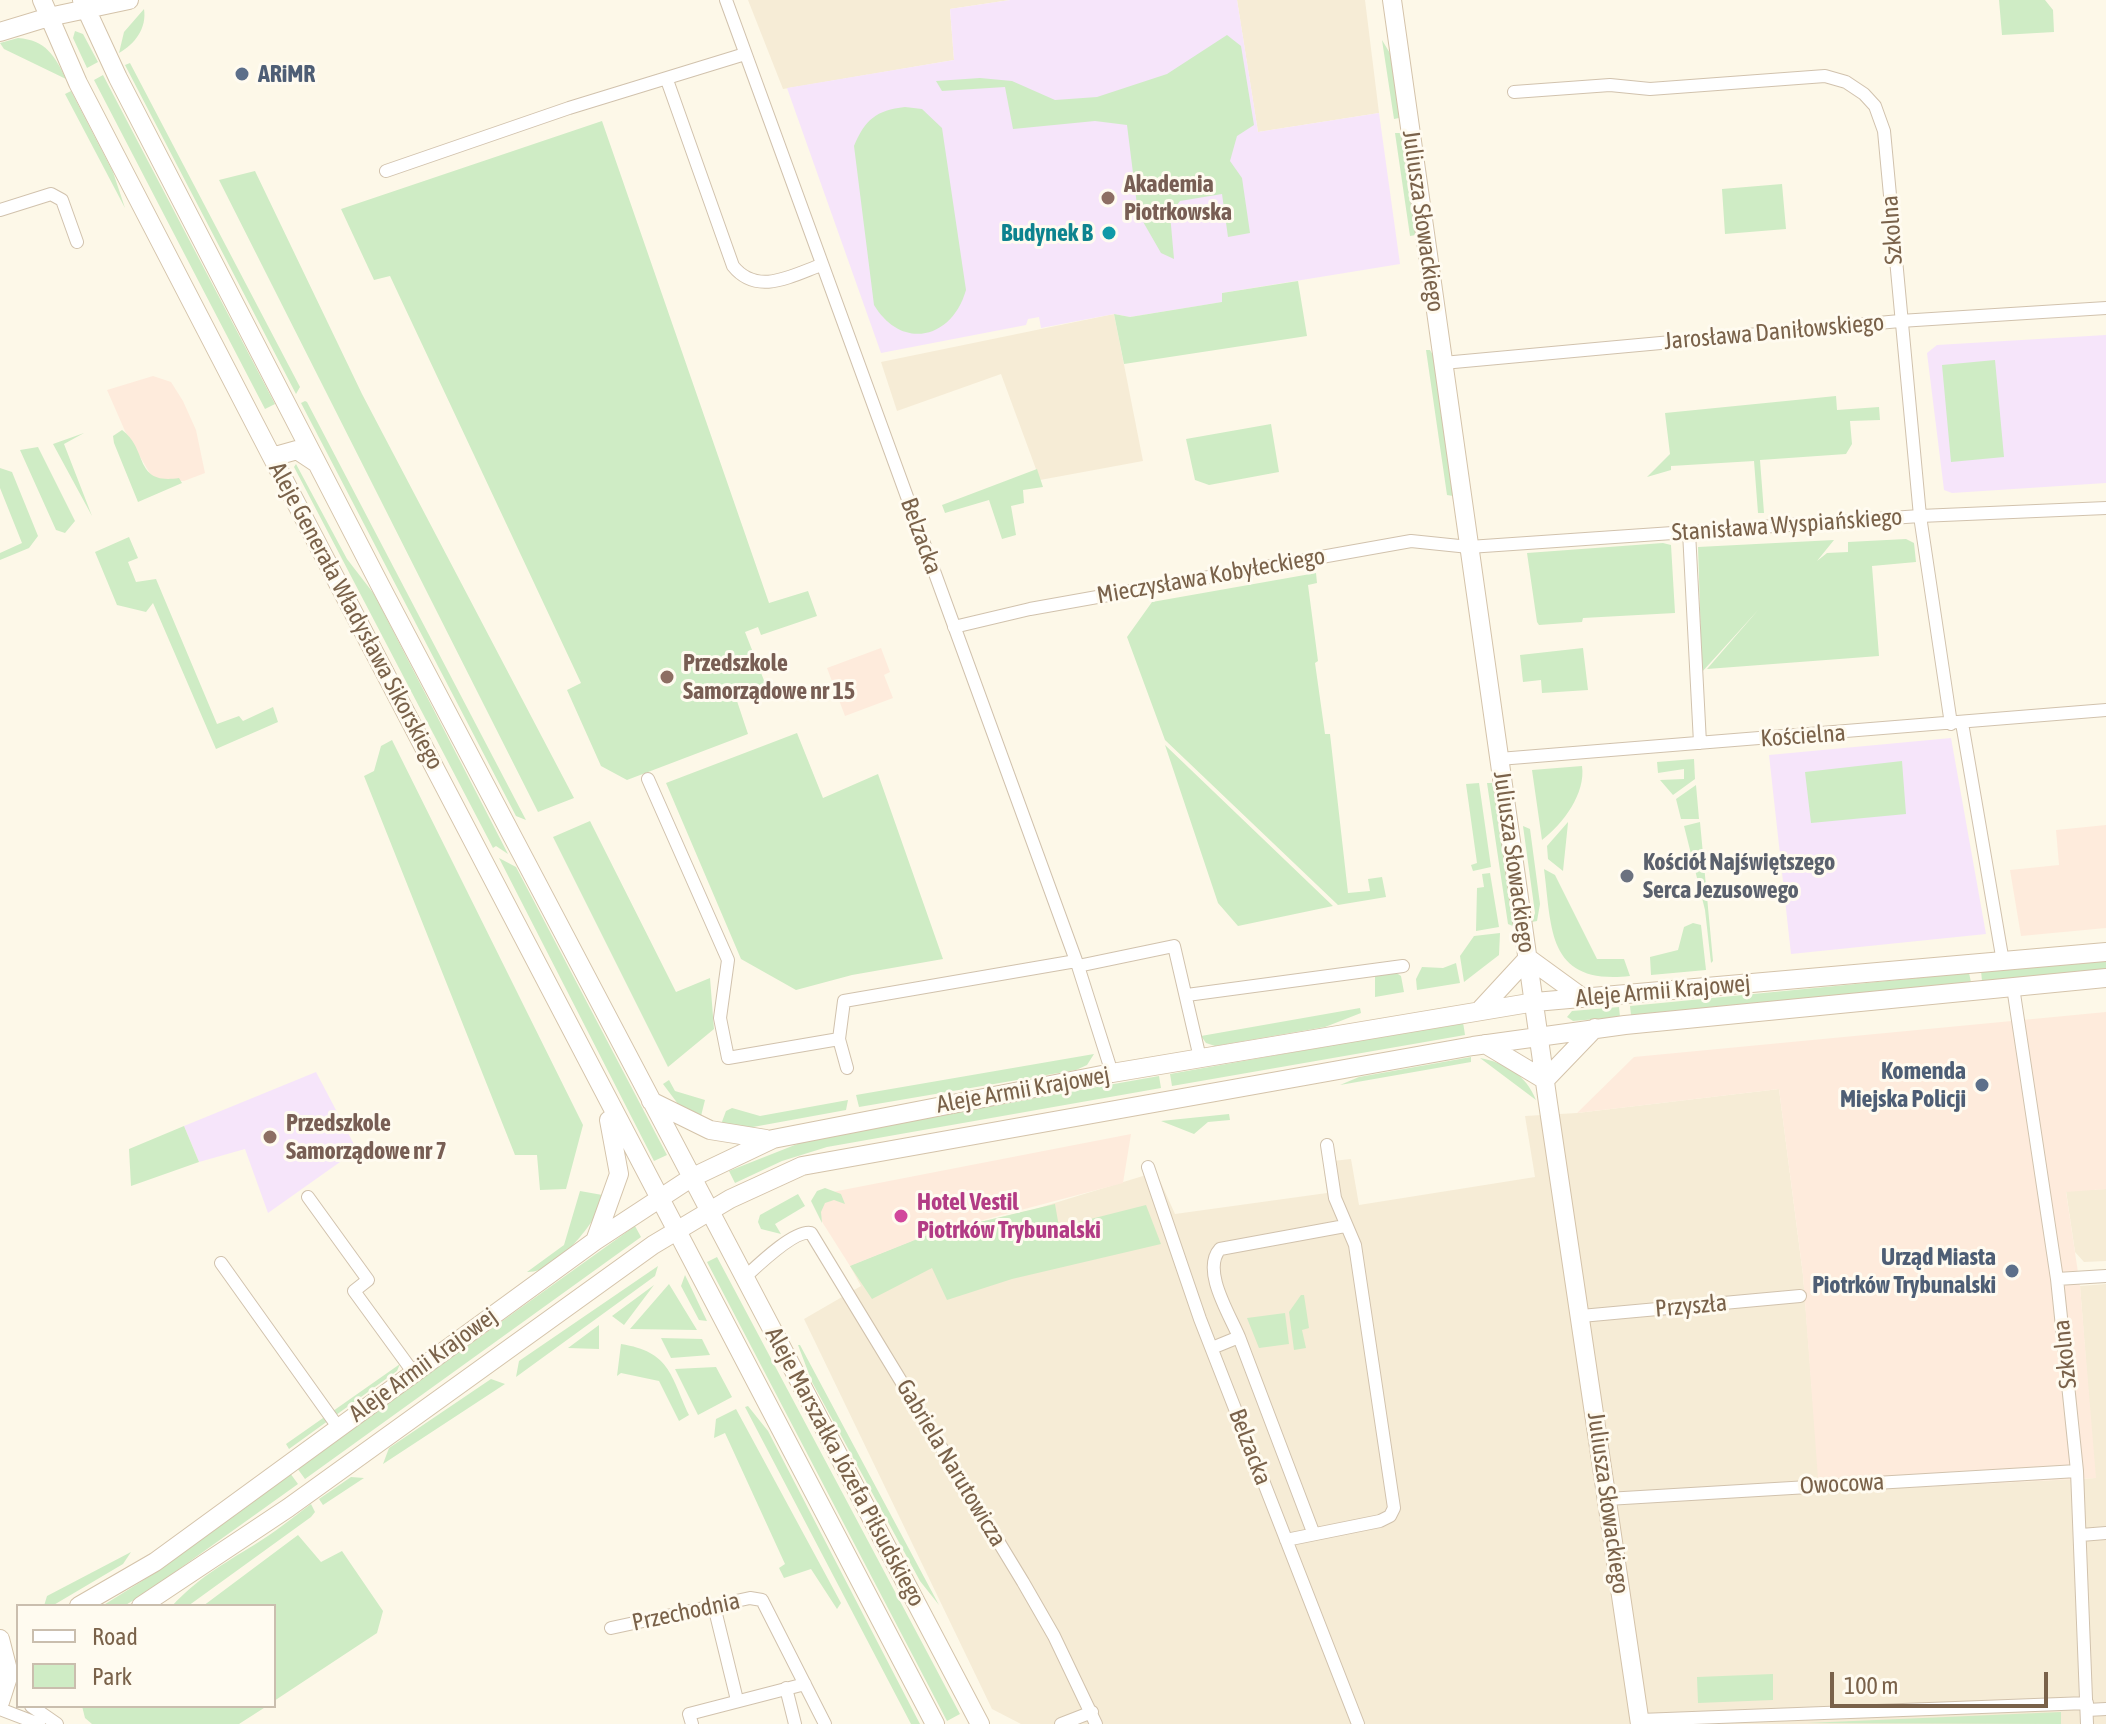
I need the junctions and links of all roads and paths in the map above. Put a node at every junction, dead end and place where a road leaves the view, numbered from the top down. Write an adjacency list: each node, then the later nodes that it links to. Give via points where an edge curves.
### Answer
1 (129, 0): 4 (main road)
2 (726, 0): 7 (street, Belzacka)
3 (1392, 0): 16 (main road, Juliusza Słowackiego)
4 (84, 5): 5 (main road); 18 (main road, Aleje Generała Władysława Sikorskiego)
5 (46, 8): 6 (main road); 17 (main road, Aleje Generała Władysława Sikorskiego, via 78,83)
6 (0, 32)
7 (745, 54): 8 (street); 13 (street, Belzacka)
8 (667, 80): 10 (street); 13 (street, via 733,266 750,282 761,283)
9 (1514, 92): 15 (street, Szkolna, via 1825,76 1852,85 1875,106 1884,131)
10 (386, 171)
11 (0, 210): 12 (street, via 51,194 62,200)
12 (77, 242)
13 (821, 265): 23 (street, Belzacka)
14 (2106, 308): 15 (street, Jarosława Daniłowskiego)
15 (1900, 321): 16 (street, Jarosława Daniłowskiego); 20 (street, Szkolna)
16 (1443, 363): 22 (main road, Juliusza Słowackiego)
17 (272, 457): 18 (main road, via 297,450); 48 (main road, Aleje Generała Władysława Sikorskiego)
18 (317, 464): 49 (main road, Aleje Generała Władysława Sikorskiego)
19 (2106, 508): 20 (street, Stanisława Wyspiańskiego)
20 (1920, 516): 21 (street, Stanisława Wyspiańskiego); 25 (street, Szkolna)
21 (1689, 532): 22 (street, Stanisława Wyspiańskiego); 26 (street)
22 (1469, 547): 23 (street, Mieczysława Kobyłeckiego, via 1411,541); 27 (main road, Juliusza Słowackiego)
23 (954, 627): 32 (street, Belzacka)
24 (2106, 710): 25 (street, Kościelna)
25 (1956, 724): 26 (street, Kościelna); 31 (street, Szkolna)
26 (1700, 743): 27 (street, Kościelna)
27 (1499, 759): 30 (main road, Juliusza Słowackiego)
28 (648, 779): 42 (street, via 728,960 720,1018 728,1058)
29 (2106, 952): 31 (main road, Aleje Armii Krajowej)
30 (1528, 958): 37 (main road); 38 (main road, Juliusza Słowackiego); 39 (main road)
31 (2003, 962): 37 (main road, Aleje Armii Krajowej)
32 (1077, 964): 36 (street, via 1174,946); 42 (street, via 844,1001); 46 (street, Belzacka)
33 (1403, 966): 36 (street)
34 (2106, 978): 35 (main road, Aleje Armii Krajowej)
35 (2013, 987): 40 (main road, Aleje Armii Krajowej); 63 (street, Szkolna)
36 (1187, 995): 44 (street)
37 (1583, 998): 38 (main road, Aleje Armii Krajowej)
38 (1535, 1002): 39 (main road, Aleje Armii Krajowej); 41 (main road, Juliusza Słowackiego)
39 (1480, 1010): 44 (main road, Aleje Armii Krajowej)
40 (1595, 1028): 41 (main road, Aleje Armii Krajowej); 47 (main road)
41 (1539, 1037): 43 (main road, Aleje Armii Krajowej); 47 (main road, Juliusza Słowackiego)
42 (839, 1039): 45 (street)
43 (1485, 1044): 47 (main road); 56 (main road, Aleje Armii Krajowej, via 832,1159 777,1175)
44 (1200, 1058): 46 (main road, Aleje Armii Krajowej)
45 (847, 1068)
46 (1112, 1073): 50 (main road, Aleje Armii Krajowej)
47 (1545, 1080): 65 (main road, Juliusza Słowackiego)
48 (601, 1090): 55 (main road, Aleje Generała Władysława Sikorskiego); 59 (main road, via 619,1174)
49 (651, 1101): 50 (main road, via 710,1130); 53 (main road, Aleje Generała Władysława Sikorskiego)
50 (773, 1139): 53 (main road, Aleje Armii Krajowej)
51 (1327, 1145): 57 (street)
52 (1148, 1167): 67 (street, Belzacka)
53 (691, 1178): 55 (main road, Aleje Armii Krajowej); 56 (main road, Aleje Generała Władysława Sikorskiego)
54 (308, 1197): 68 (street, via 368,1280 354,1291)
55 (659, 1198): 58 (main road, Aleje Generała Władysława Sikorskiego); 59 (main road, Aleje Armii Krajowej)
56 (709, 1211): 58 (main road, Aleje Armii Krajowej); 62 (main road, Aleje Marszałka Józefa Piłsudskiego)
57 (1345, 1226): 66 (street, via 1224,1247 1216,1253 1214,1271); 74 (street, via 1355,1245 1394,1508 1380,1521)
58 (676, 1230): 79 (main road, Aleje Armii Krajowej, via 288,1508); 98 (main road, Aleje Marszałka Józefa Piłsudskiego)
59 (595, 1241): 68 (main road, Aleje Armii Krajowej)
60 (221, 1263): 69 (street)
61 (2106, 1276): 63 (street)
62 (744, 1278): 91 (street, Gabriela Narutowicza, via 807,1231 818,1241 1023,1582); 99 (main road, Aleje Marszałka Józefa Piłsudskiego)
63 (2057, 1279): 72 (street, Szkolna)
64 (1800, 1296): 65 (street, Przyszła)
65 (1581, 1316): 73 (main road, Juliusza Słowackiego)
66 (1239, 1337): 67 (street); 70 (street)
67 (1212, 1348): 71 (street, Belzacka)
68 (413, 1372): 69 (main road, Aleje Armii Krajowej)
69 (338, 1427): 78 (main road, Aleje Armii Krajowej, via 143,1571)
70 (1281, 1447): 71 (street); 74 (street)
71 (1255, 1458): 77 (street, Belzacka)
72 (2077, 1471): 73 (street, Owocowa); 76 (street, Szkolna)
73 (1607, 1499): 92 (main road, Juliusza Słowackiego)
74 (1313, 1532): 77 (street)
75 (2106, 1533): 76 (street)
76 (2081, 1535): 87 (street, Szkolna)
77 (1286, 1540): 101 (street, Belzacka)
78 (83, 1604)
79 (144, 1604)
80 (714, 1606): 81 (street, Przechodnia); 83 (street, Przechodnia, via 762,1600); 86 (street)
81 (611, 1628)
82 (0, 1639): 84 (main road)
83 (805, 1684): 85 (street); 97 (street)
84 (10, 1685)
85 (786, 1688): 86 (street); 96 (street)
86 (737, 1700): 95 (street, via 689,1714)
87 (2087, 1707): 90 (street); 92 (street); 102 (street, Szkolna)
88 (34, 1708): 94 (street)
89 (0, 1709): 93 (street)
90 (2106, 1709)
91 (1094, 1718): 100 (street)
92 (1640, 1722)
93 (39, 1724)
94 (57, 1724)
95 (692, 1724)
96 (795, 1724)
97 (825, 1724)
98 (935, 1724)
99 (980, 1724)
100 (1061, 1724)
101 (1358, 1724)
102 (2087, 1724)

